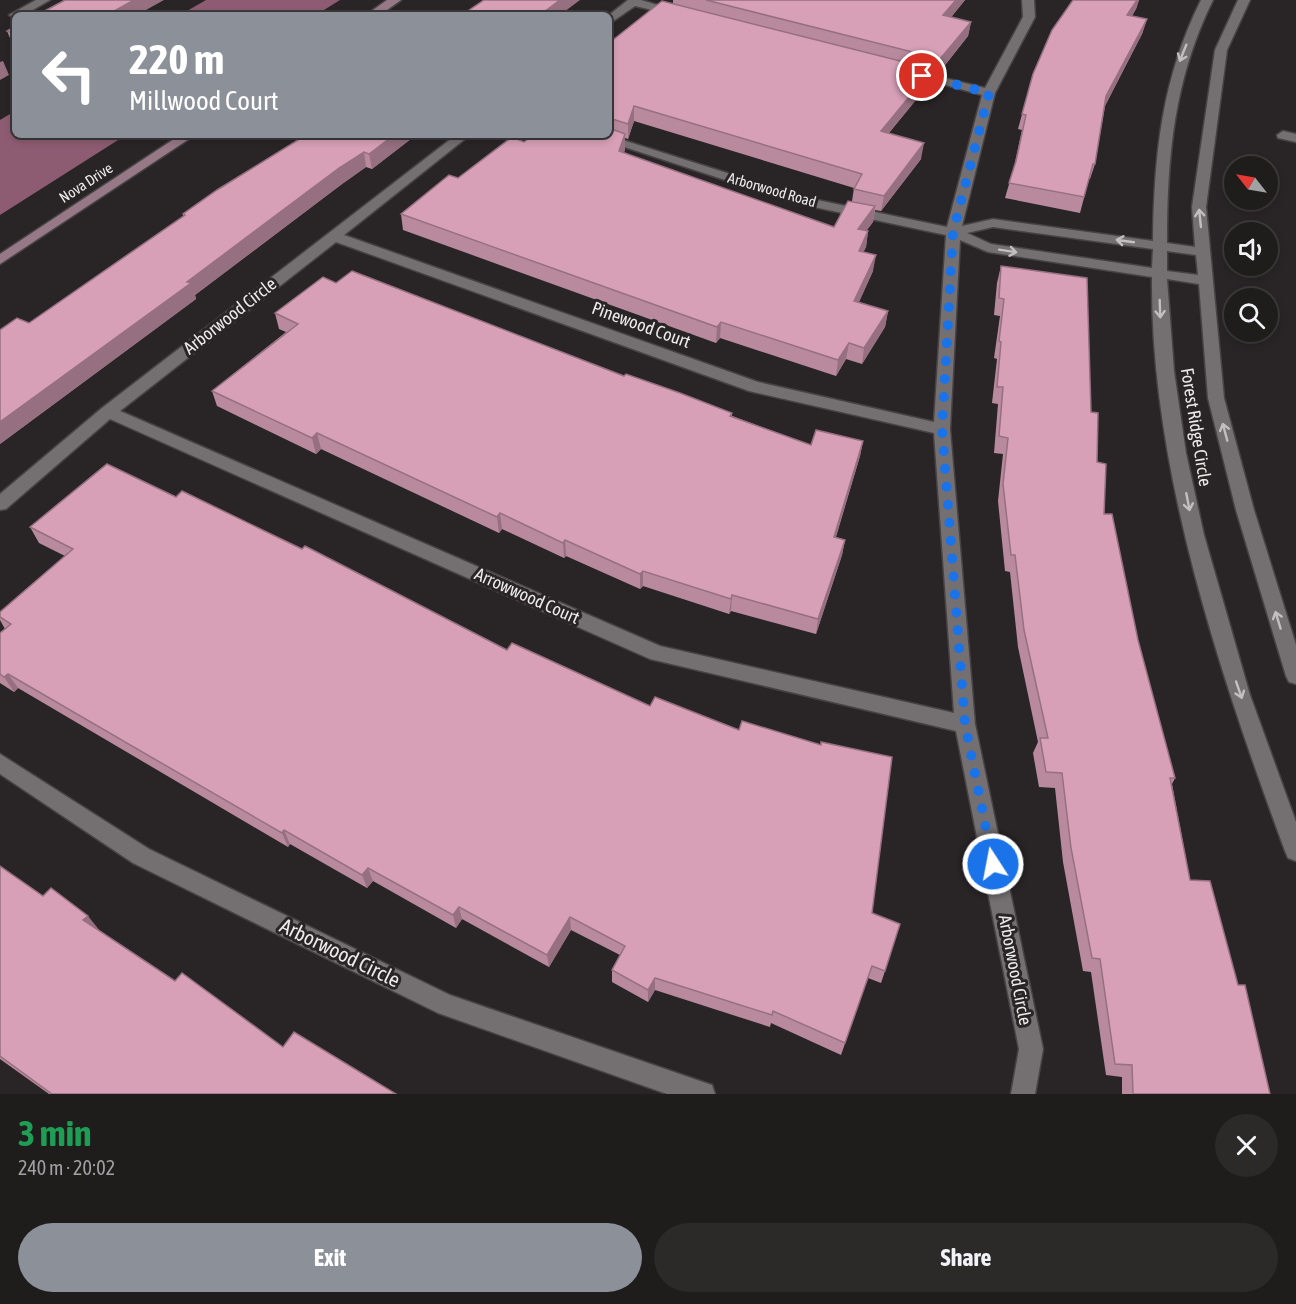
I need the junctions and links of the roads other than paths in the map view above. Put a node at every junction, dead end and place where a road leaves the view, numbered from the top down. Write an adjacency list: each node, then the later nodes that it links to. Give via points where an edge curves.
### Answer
1 (44, 0): 7 (street)
2 (395, 0): 8 (street)
3 (1028, 0): 14 (street, Arborwood Circle, via 1029,17)
4 (1207, 0): 22 (street, Forest Ridge Circle, one-way to 22, via 1180,60 1171,102 1161,171)
5 (1244, 0): 23 (street, Forest Ridge Circle, one-way to 5, via 1199,207 1221,50)
6 (634, 1): 9 (street); 11 (street)
7 (21, 12)
8 (377, 12)
9 (691, 16)
10 (12, 17): 12 (street)
11 (612, 19)
12 (2, 22)
13 (897, 70): 14 (street)
14 (989, 93): 20 (street, Arborwood Circle)
15 (1282, 135): 19 (street)
16 (184, 138): 24 (street, Nova Drive)
17 (460, 138): 21 (street, Arborwood Circle)
18 (604, 138): 20 (street, Arborwood Road, via 800,200)
19 (1296, 138)
20 (953, 232): 22 (street, Arborwood Road, one-way to 20, via 993,223); 25 (street, Arborwood Road, one-way to 25, via 988,248); 28 (street, Arborwood Circle)
21 (332, 236): 27 (street, Arborwood Circle); 28 (street, Pinewood Court, via 755,387)
22 (1158, 245): 23 (street, Arborwood Road); 25 (street, Forest Ridge Circle)
23 (1204, 252): 26 (street, Forest Ridge Circle)
24 (0, 260)
25 (1159, 273): 26 (street, Arborwood Road); 33 (street, Forest Ridge Circle, one-way to 33, via 1161,327 1174,428 1197,544 1233,674)
26 (1207, 281): 30 (street, Forest Ridge Circle, one-way to 26, via 1245,510 1216,398)
27 (108, 412): 29 (street, Arborwood Circle); 31 (street, Arrowwood Court, via 657,653)
28 (942, 429): 31 (street, Arborwood Circle)
29 (0, 504)
30 (1296, 676)
31 (965, 724): 35 (street, Arborwood Circle, via 1031,1049)
32 (0, 763): 34 (street, Arborwood Circle, via 141,856 446,1005)
33 (1296, 851)
34 (703, 1094)
35 (1023, 1094)

